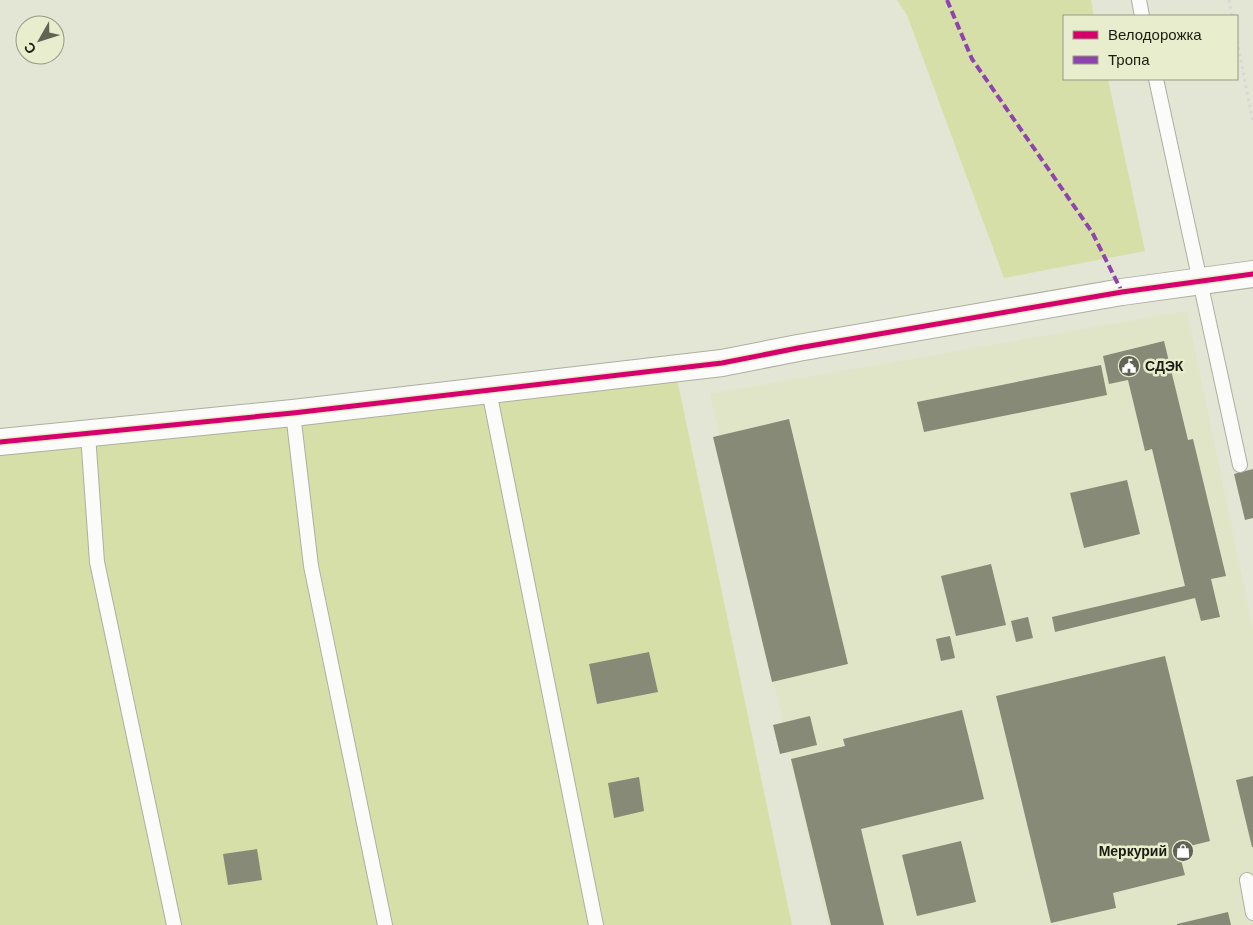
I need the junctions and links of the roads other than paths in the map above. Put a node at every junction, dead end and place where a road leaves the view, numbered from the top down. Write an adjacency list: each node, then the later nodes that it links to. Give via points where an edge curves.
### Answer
1 (1139, 0): 2 (lane)
2 (1142, 15)
3 (1156, 80): 5 (lane)
4 (1253, 274): 5 (street)
5 (1200, 282): 6 (street, via 1122,292 722,363); 10 (lane)
6 (489, 391): 7 (street); 15 (lane)
7 (293, 413): 8 (street); 14 (lane, via 311,566)
8 (88, 434): 9 (street); 13 (lane, via 97,562)
9 (0, 442)
10 (1240, 465)
11 (1247, 880): 12 (lane)
12 (1253, 913)
13 (174, 925)
14 (386, 925)
15 (596, 925)

